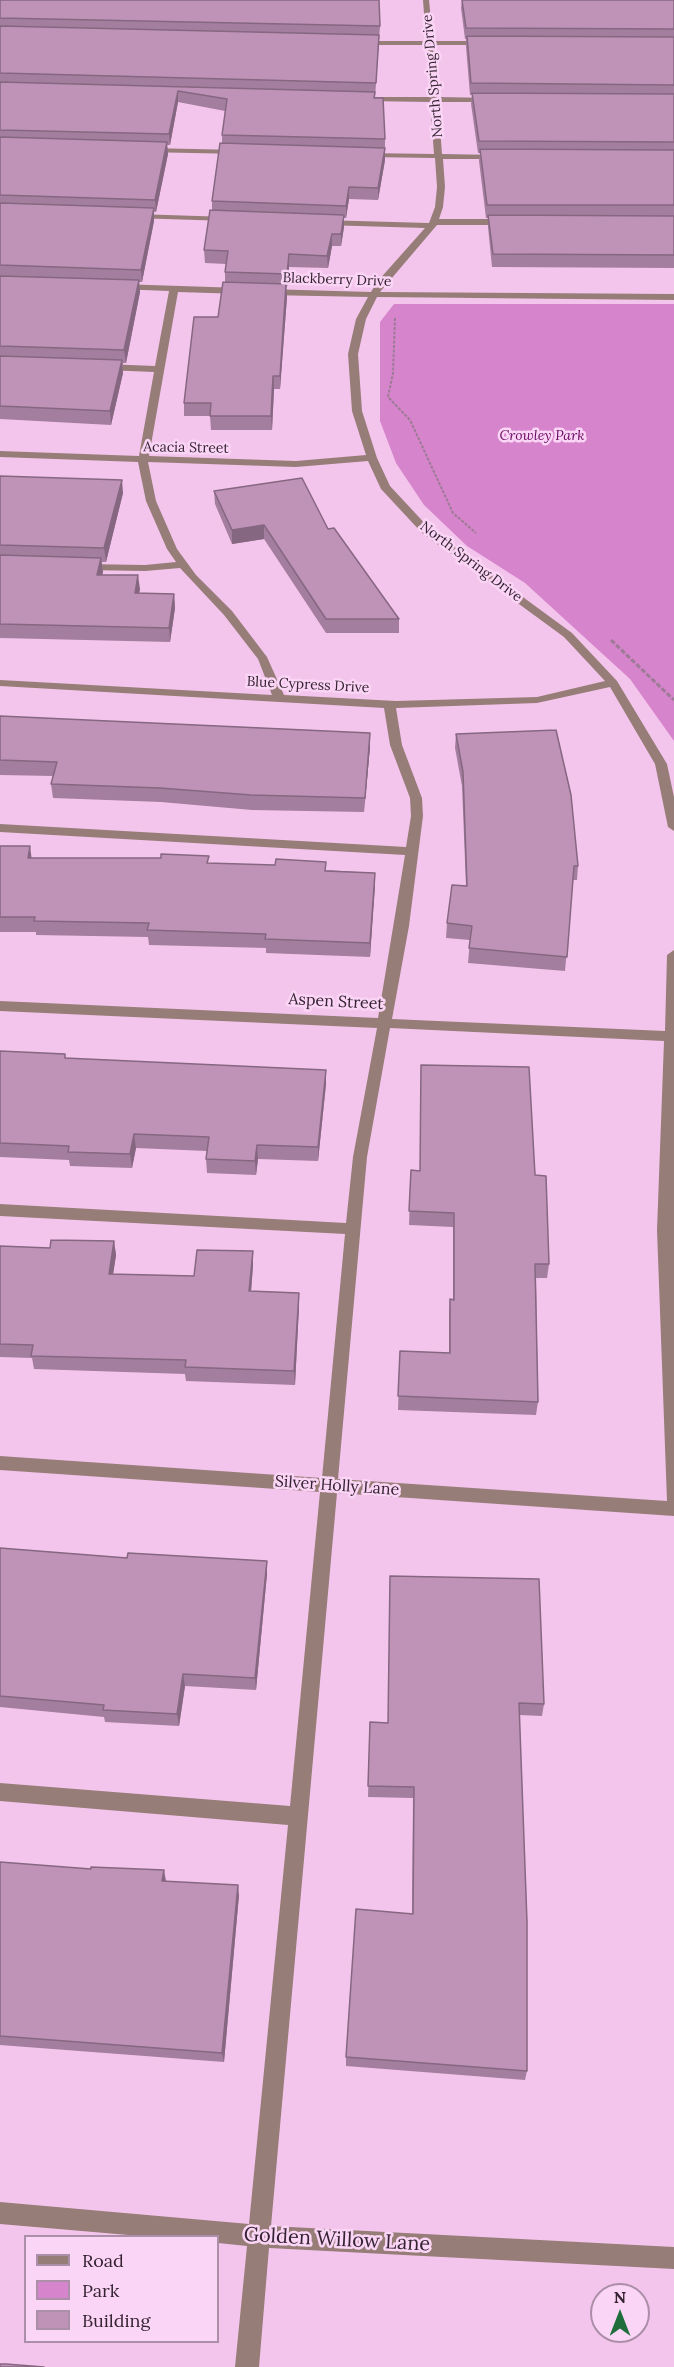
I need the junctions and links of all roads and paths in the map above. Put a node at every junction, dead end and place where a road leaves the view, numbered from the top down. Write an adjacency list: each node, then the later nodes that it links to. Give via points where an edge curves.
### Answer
1 (426, 0): 3 (street, North Spring Drive)
2 (352, 43): 3 (street)
3 (430, 43): 4 (street); 6 (street, North Spring Drive)
4 (500, 44)
5 (353, 99): 6 (street)
6 (435, 100): 7 (street); 11 (street, North Spring Drive)
7 (507, 100)
8 (142, 149): 9 (street)
9 (249, 153)
10 (356, 155): 11 (street)
11 (439, 157): 12 (street); 17 (street, North Spring Drive, via 441,187)
12 (510, 157)
13 (128, 216): 14 (street)
14 (244, 219)
15 (314, 222): 17 (street)
16 (514, 222): 17 (street)
17 (433, 224): 20 (street, North Spring Drive)
18 (105, 286): 19 (street, Blackberry Drive)
19 (174, 289): 20 (street, Blackberry Drive); 24 (street)
20 (372, 295): 21 (street, Blackberry Drive); 26 (street, North Spring Drive, via 361,319 353,354 357,411)
21 (674, 297)
22 (396, 310): 28 (path, via 388,397 411,420 453,513)
23 (91, 367): 24 (street)
24 (160, 369): 27 (street)
25 (0, 454): 27 (street, Acacia Street)
26 (372, 458): 27 (street, Acacia Street, via 296,464); 33 (street, North Spring Drive, via 385,487 426,531 568,635)
27 (143, 460): 29 (street, via 151,501 172,549)
28 (479, 535)
29 (183, 564): 30 (street, via 145,568); 34 (street, via 263,659)
30 (70, 566)
31 (606, 635): 35 (path)
32 (0, 683): 34 (street, Blue Cypress Drive)
33 (613, 683): 36 (street, Blue Cypress Drive, via 537,700); 38 (street, North Spring Drive, via 661,764)
34 (279, 698): 36 (street, Blue Cypress Drive)
35 (674, 700)
36 (389, 704): 39 (street, via 396,745 416,798)
37 (0, 828): 39 (street)
38 (674, 828)
39 (411, 851): 42 (street, via 402,926)
40 (674, 955): 43 (street)
41 (0, 1006): 42 (street, Aspen Street)
42 (383, 1022): 43 (street, Aspen Street); 45 (street, via 360,1157)
43 (670, 1036): 48 (street, via 665,1230)
44 (0, 1210): 45 (street)
45 (353, 1229): 47 (street)
46 (0, 1463): 47 (street, Silver Holly Lane)
47 (329, 1485): 49 (street, Silver Holly Lane); 51 (street)
48 (674, 1497)
49 (674, 1509)
50 (0, 1792): 51 (street)
51 (299, 1816): 53 (street)
52 (0, 2213): 53 (street, Golden Willow Lane)
53 (259, 2236): 54 (street, Golden Willow Lane); 55 (street)
54 (674, 2258)
55 (247, 2367)

